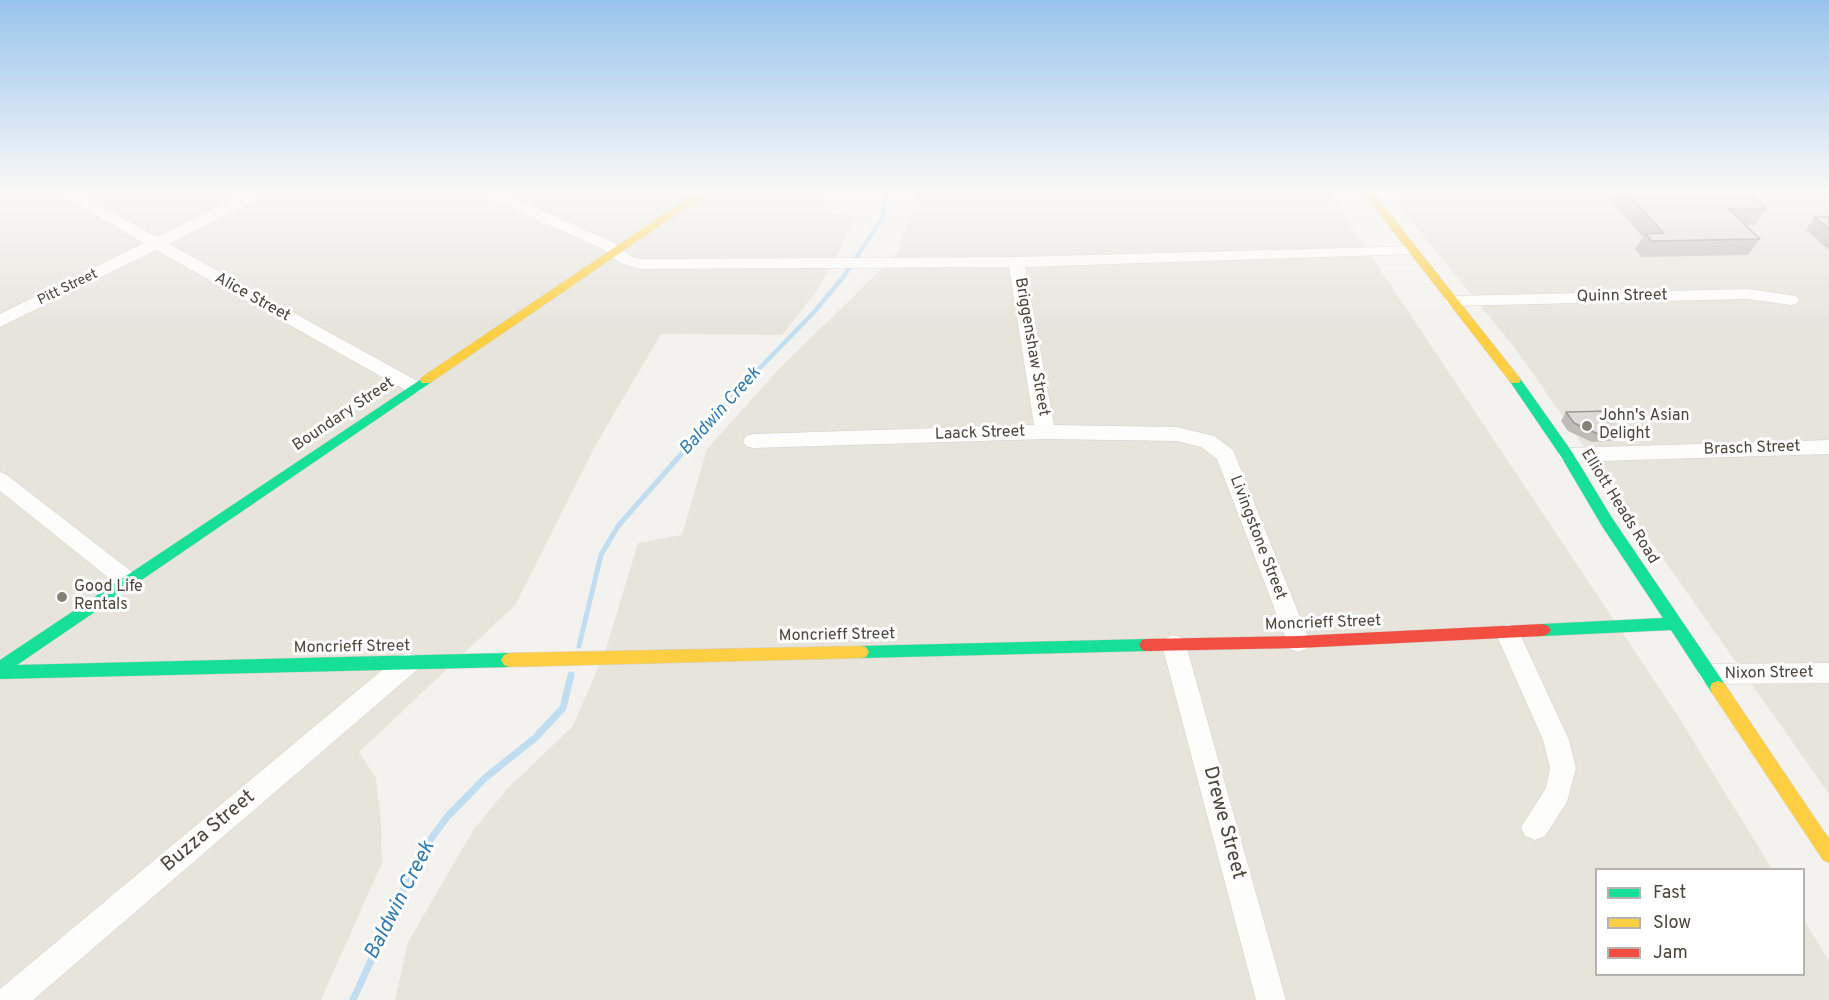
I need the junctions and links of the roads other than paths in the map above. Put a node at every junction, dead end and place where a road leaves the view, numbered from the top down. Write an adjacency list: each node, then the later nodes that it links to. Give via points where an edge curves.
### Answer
1 (143, 237): 6 (street, Alice Street)
2 (171, 237): 6 (street, Pitt Street)
3 (588, 237): 8 (street)
4 (639, 237): 8 (street, Boundary Street)
5 (1402, 237): 7 (street, Elliott Heads Road)
6 (156, 244): 12 (street, Pitt Street); 13 (street, Alice Street)
7 (1412, 249): 9 (street); 11 (street, Elliott Heads Road)
8 (616, 252): 9 (street, via 626,261 641,264); 13 (street, Boundary Street)
9 (1016, 262): 14 (street, Briggenshaw Street)
10 (1790, 300): 11 (street, Quinn Street, via 1748,294)
11 (1454, 301): 18 (street, Elliott Heads Road)
12 (0, 321)
13 (414, 387): 20 (street, Boundary Street)
14 (1045, 432): 15 (street, Laack Street); 16 (street, Laack Street, via 1177,434)
15 (753, 441)
16 (1207, 441): 23 (street, Livingstone Street, via 1226,456)
17 (1829, 447): 18 (street, Brasch Street)
18 (1567, 455): 21 (street, Elliott Heads Road)
19 (0, 480): 20 (street)
20 (128, 581): 26 (street, Boundary Street)
21 (1675, 624): 22 (street, Moncrieff Street); 28 (street, Elliott Heads Road)
22 (1508, 634): 23 (street, Moncrieff Street); 29 (street, via 1556,740 1563,768 1558,793)
23 (1298, 642): 24 (street, Moncrieff Street)
24 (1174, 645): 25 (street, Moncrieff Street); 32 (street, Drewe Street)
25 (408, 663): 26 (street, Moncrieff Street); 31 (street, Buzza Street)
26 (0, 670)
27 (1829, 673): 28 (street, Nixon Street)
28 (1710, 674): 30 (street, Elliott Heads Road)
29 (1535, 828)
30 (1829, 854)
31 (10, 1000)
32 (1271, 1000)

